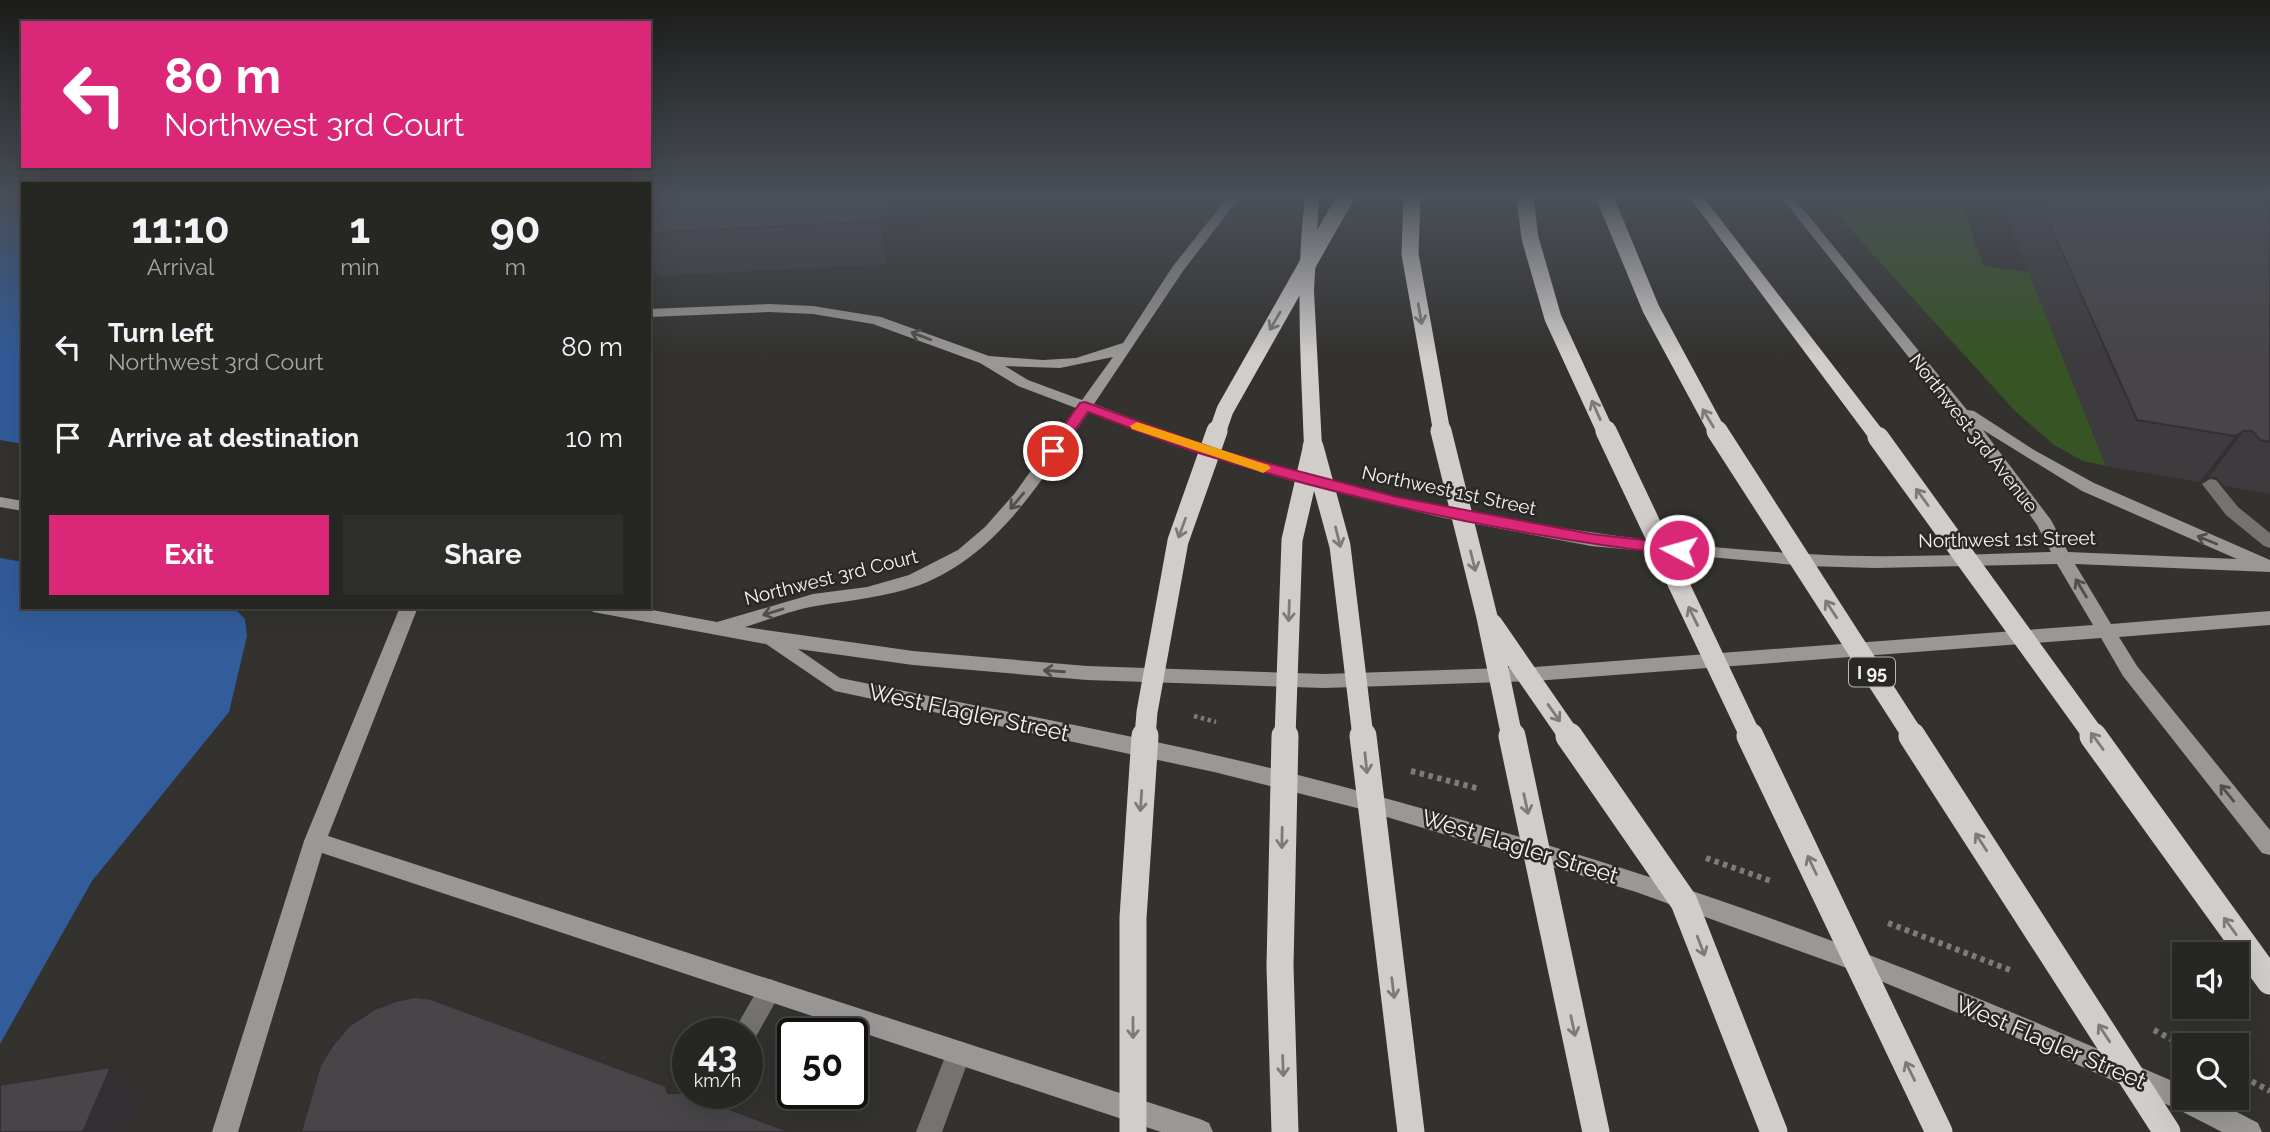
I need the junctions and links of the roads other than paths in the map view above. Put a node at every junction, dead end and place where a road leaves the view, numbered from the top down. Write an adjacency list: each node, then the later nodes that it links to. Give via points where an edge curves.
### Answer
1 (1192, 251): 10 (main road, Northwest 3rd Court)
2 (1308, 251): 14 (highway)
3 (1315, 251): 38 (highway, one-way to 38, bridge, via 1225,410 1178,541 1147,712 1133,918)
4 (1410, 251): 23 (highway, one-way to 23, bridge, via 1446,458)
5 (1534, 251): 44 (highway, one-way to 5, bridge, via 1553,318)
6 (1625, 251): 45 (highway, I 95, one-way to 6, bridge, via 1707,416 1665,342)
7 (1736, 251): 30 (highway, one-way to 7, bridge, via 1802,333)
8 (1830, 251): 12 (main road, Northwest 3rd Avenue)
9 (651, 313): 11 (main road, Northwest 1st Street, one-way to 9, via 902,328 848,314 769,308)
10 (1128, 345): 11 (main road, via 1106,356 1064,365); 13 (main road, Northwest 3rd Court)
11 (985, 360): 13 (main road, Northwest 1st Street, via 1023,383)
12 (1951, 402): 19 (main road, Northwest 3rd Avenue, via 2045,524); 20 (main road, one-way to 12, via 2088,487)
13 (1085, 406): 19 (main road, Northwest 1st Street, via 1264,468 1444,513 1591,540 1806,561); 25 (main road, Northwest 3rd Court, one-way to 25, via 999,522 941,568 867,593 813,600)
14 (1313, 447): 40 (highway, one-way to 40, bridge, via 1292,540 1280,966); 41 (highway, one-way to 41, bridge, via 1340,546)
15 (2210, 484): 18 (lane, via 2232,511)
16 (0, 502): 17 (main road)
17 (21, 506)
18 (2270, 542)
19 (2062, 558): 20 (main road, Northwest 1st Street); 26 (main road, Northwest 3rd Avenue, one-way to 19)
20 (2270, 566)
21 (408, 609): 28 (main road)
22 (610, 609): 25 (main road, West Flagler Street)
23 (1487, 617): 42 (highway, one-way to 42, bridge); 43 (highway, one-way to 43, bridge, via 1684,902)
24 (2270, 618): 26 (main road, West Flagler Street)
25 (719, 628): 27 (main road, West Flagler Street)
26 (2107, 631): 27 (main road, West Flagler Street, one-way to 27, via 1535,674 1324,681 1194,679 1020,668); 29 (main road, Northwest 3rd Avenue, one-way to 26, via 2147,694)
27 (769, 638): 46 (main road, West Flagler Street, via 835,684 1344,796 1648,886 1860,961 2188,1101)
28 (315, 841): 31 (main road); 35 (main road)
29 (2270, 846)
30 (2270, 981)
31 (769, 990): 32 (lane); 33 (main road)
32 (753, 1018)
33 (959, 1053): 37 (lane); 39 (main road)
34 (711, 1109): 36 (lane)
35 (225, 1132)
36 (705, 1132)
37 (929, 1132)
38 (1133, 1132)
39 (1199, 1132)
40 (1285, 1132)
41 (1411, 1132)
42 (1596, 1132)
43 (1774, 1132)
44 (1940, 1132)
45 (2167, 1132)
46 (2249, 1132)

